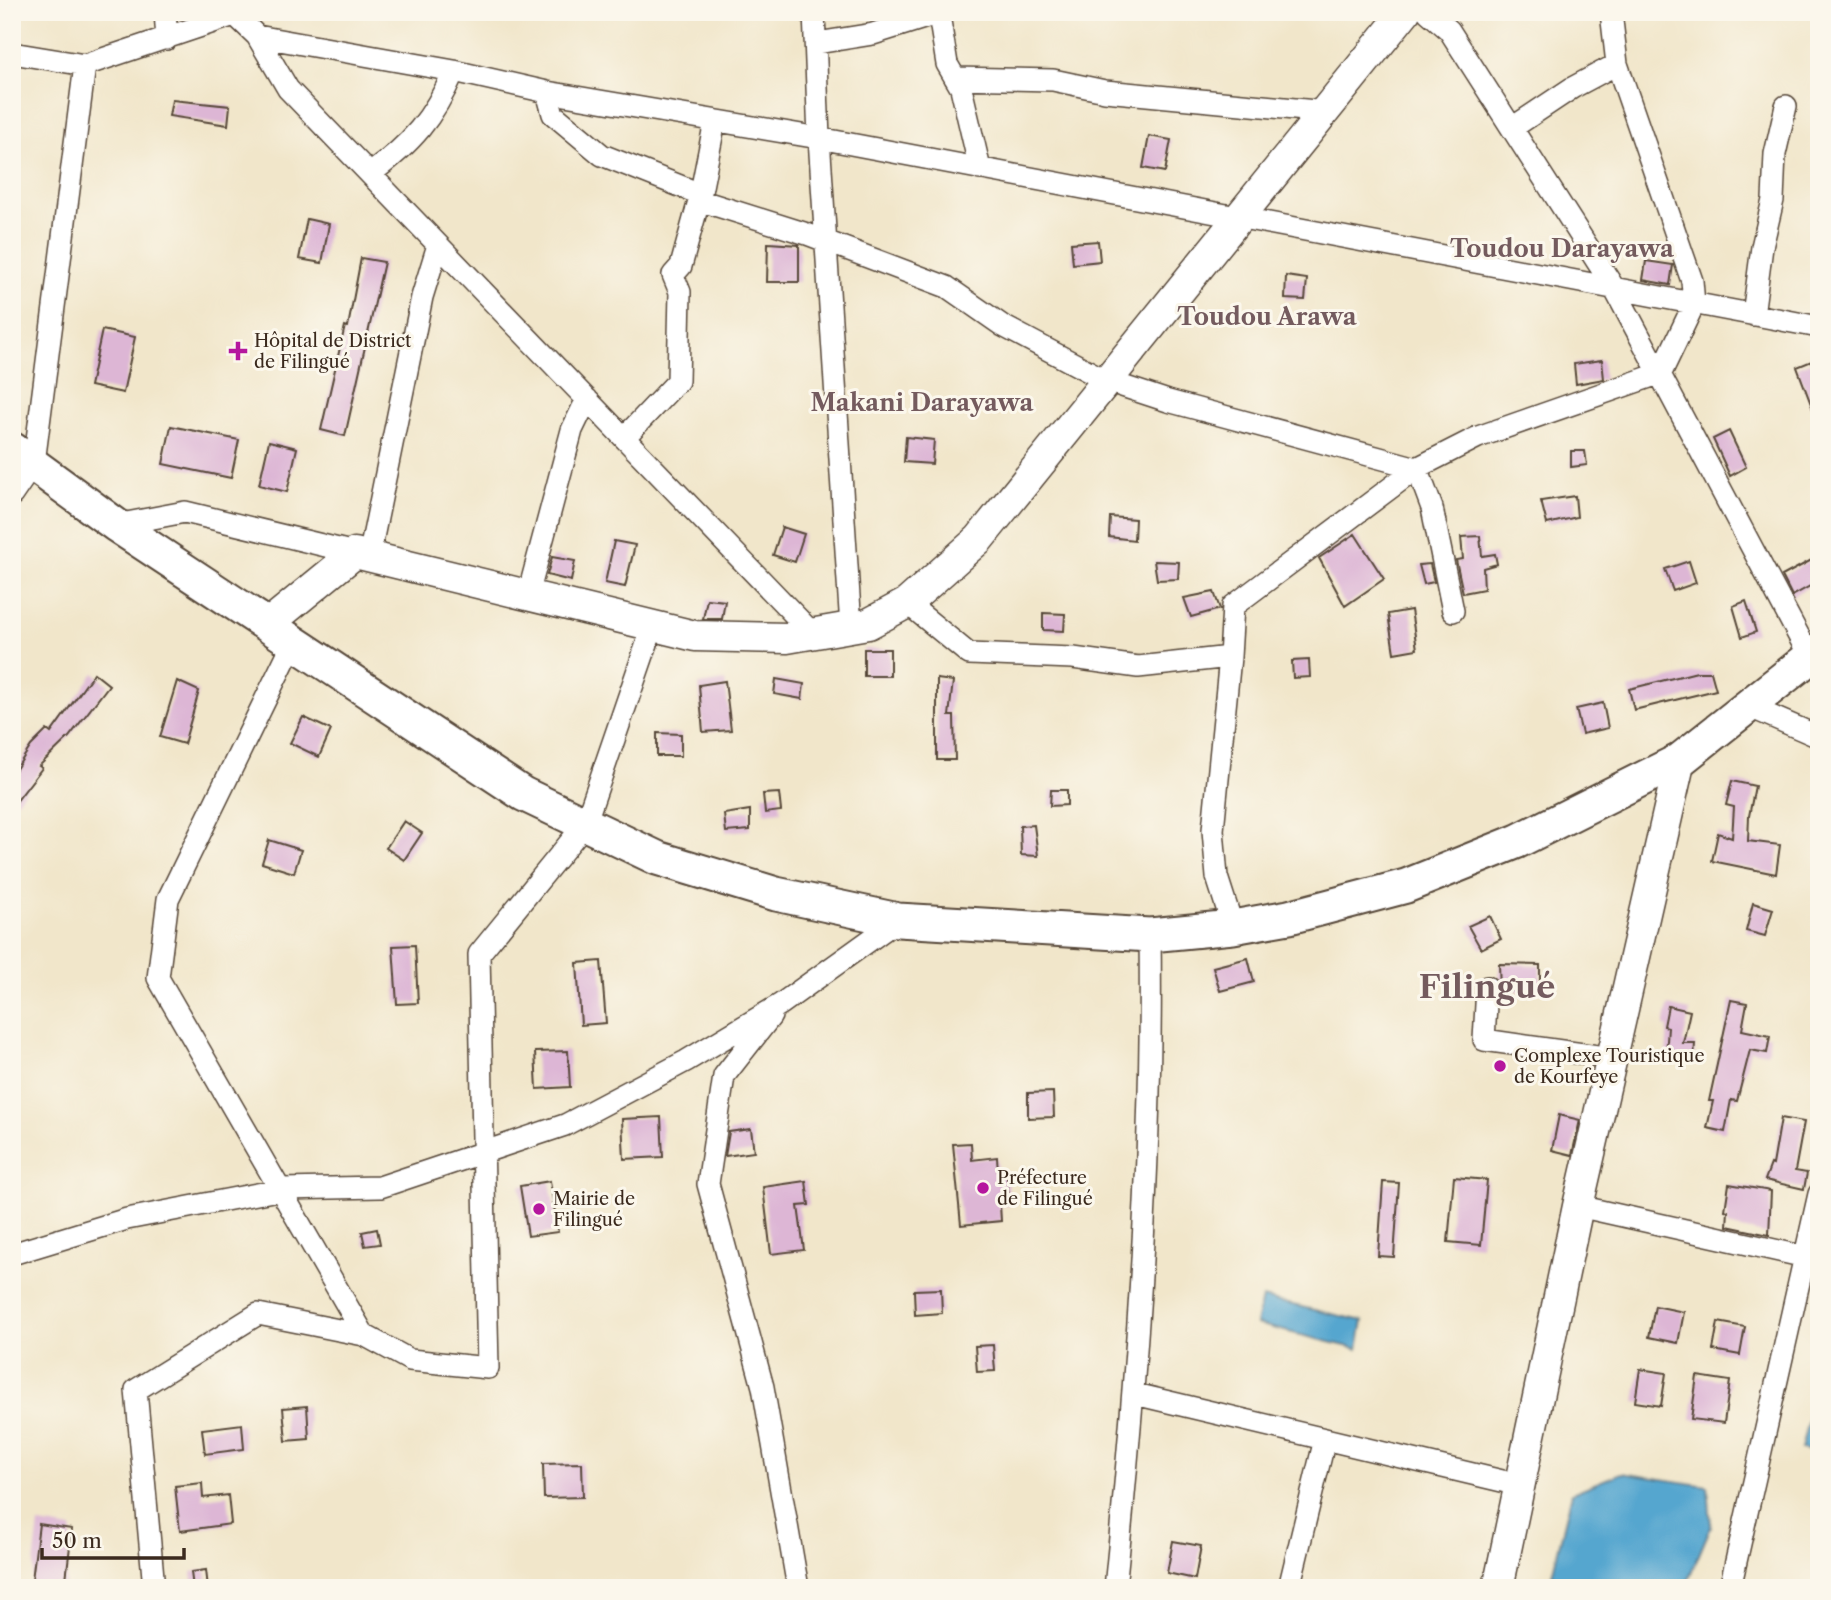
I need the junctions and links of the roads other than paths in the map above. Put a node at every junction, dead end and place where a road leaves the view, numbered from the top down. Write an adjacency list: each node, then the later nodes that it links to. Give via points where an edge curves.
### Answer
1 (165, 12): 9 (street)
2 (814, 12): 10 (street)
3 (1405, 12): 18 (street)
4 (1428, 12): 20 (street, via 1449,30)
5 (1611, 12): 12 (street)
6 (239, 14): 8 (street); 9 (street)
7 (941, 14): 10 (street, via 873,34); 15 (street, via 947,64)
8 (257, 36): 14 (street); 23 (street, via 288,89)
9 (167, 39): 13 (street)
10 (817, 43): 21 (street)
11 (12, 53): 13 (street)
12 (1617, 64): 20 (street); 29 (street, via 1692,281)
13 (85, 65): 36 (street)
14 (454, 71): 16 (street); 23 (street, via 437,108 401,151)
15 (955, 78): 18 (street, via 1052,80 1105,90); 22 (street)
16 (547, 92): 19 (street); 24 (street, via 553,114 602,155)
17 (1786, 106): 30 (street)
18 (1326, 112): 25 (street)
19 (715, 121): 21 (street); 24 (street)
20 (1512, 128): 28 (street)
21 (819, 138): 22 (street); 26 (street)
22 (980, 169): 25 (street)
23 (370, 174): 27 (street)
24 (700, 197): 26 (street); 35 (street, via 681,266 673,275 680,292 678,381)
25 (1240, 218): 28 (street); 33 (street)
26 (828, 243): 33 (street, via 947,287 1003,326); 45 (street)
27 (438, 245): 34 (street); 40 (street)
28 (1614, 288): 29 (street); 32 (street)
29 (1695, 304): 30 (street); 32 (street)
30 (1753, 315): 31 (street)
31 (1819, 327)
32 (1661, 373): 37 (street, via 1478,437); 48 (street)
33 (1107, 381): 37 (street); 42 (street, via 979,539)
34 (587, 400): 35 (street); 41 (street, via 572,430)
35 (624, 438): 47 (street)
36 (23, 456): 38 (street); 39 (main road)
37 (1417, 468): 43 (street, via 1432,508); 49 (street, via 1233,607)
38 (12, 495)
39 (116, 525): 40 (street, via 185,512); 46 (main road)
40 (362, 555): 41 (street); 46 (street)
41 (528, 596): 44 (street)
42 (907, 603): 45 (street, via 867,624); 49 (street, via 969,654 1073,658 1138,667)
43 (1452, 611)
44 (653, 626): 47 (street, via 695,636 787,638); 53 (street)
45 (851, 627): 47 (street)
46 (280, 633): 53 (main road, via 523,794); 61 (street, via 168,899 158,978)
47 (813, 634)
48 (1814, 654): 50 (main road)
49 (1230, 657): 55 (street, via 1213,830 1217,877)
50 (1750, 707): 51 (street); 52 (main road)
51 (1819, 737)
52 (1680, 760): 55 (main road, via 1518,841 1406,886); 59 (street)
53 (585, 824): 54 (main road, via 657,858 776,894); 60 (street, via 479,954)
54 (898, 920): 56 (main road); 58 (street)
55 (1233, 927): 56 (main road)
56 (1150, 934): 67 (street, via 1152,1054)
57 (1487, 987): 59 (street, via 1484,1040)
58 (781, 1004): 60 (street, via 565,1125); 71 (street, via 724,1076 708,1184 763,1387)
59 (1612, 1058): 63 (street)
60 (483, 1150): 61 (street, via 380,1187); 66 (street, via 488,1368 410,1360)
61 (282, 1189): 64 (street, via 127,1219); 66 (street)
62 (1819, 1194): 65 (street)
63 (1578, 1206): 65 (street); 69 (street)
64 (12, 1254)
65 (1812, 1259): 75 (street)
66 (364, 1335): 70 (street, via 258,1314 136,1390)
67 (1135, 1394): 68 (street); 72 (street)
68 (1325, 1439): 69 (street); 73 (street)
69 (1519, 1485): 74 (street)
70 (154, 1588)
71 (798, 1588)
72 (1115, 1588)
73 (1289, 1588)
74 (1498, 1588)
75 (1730, 1588)

